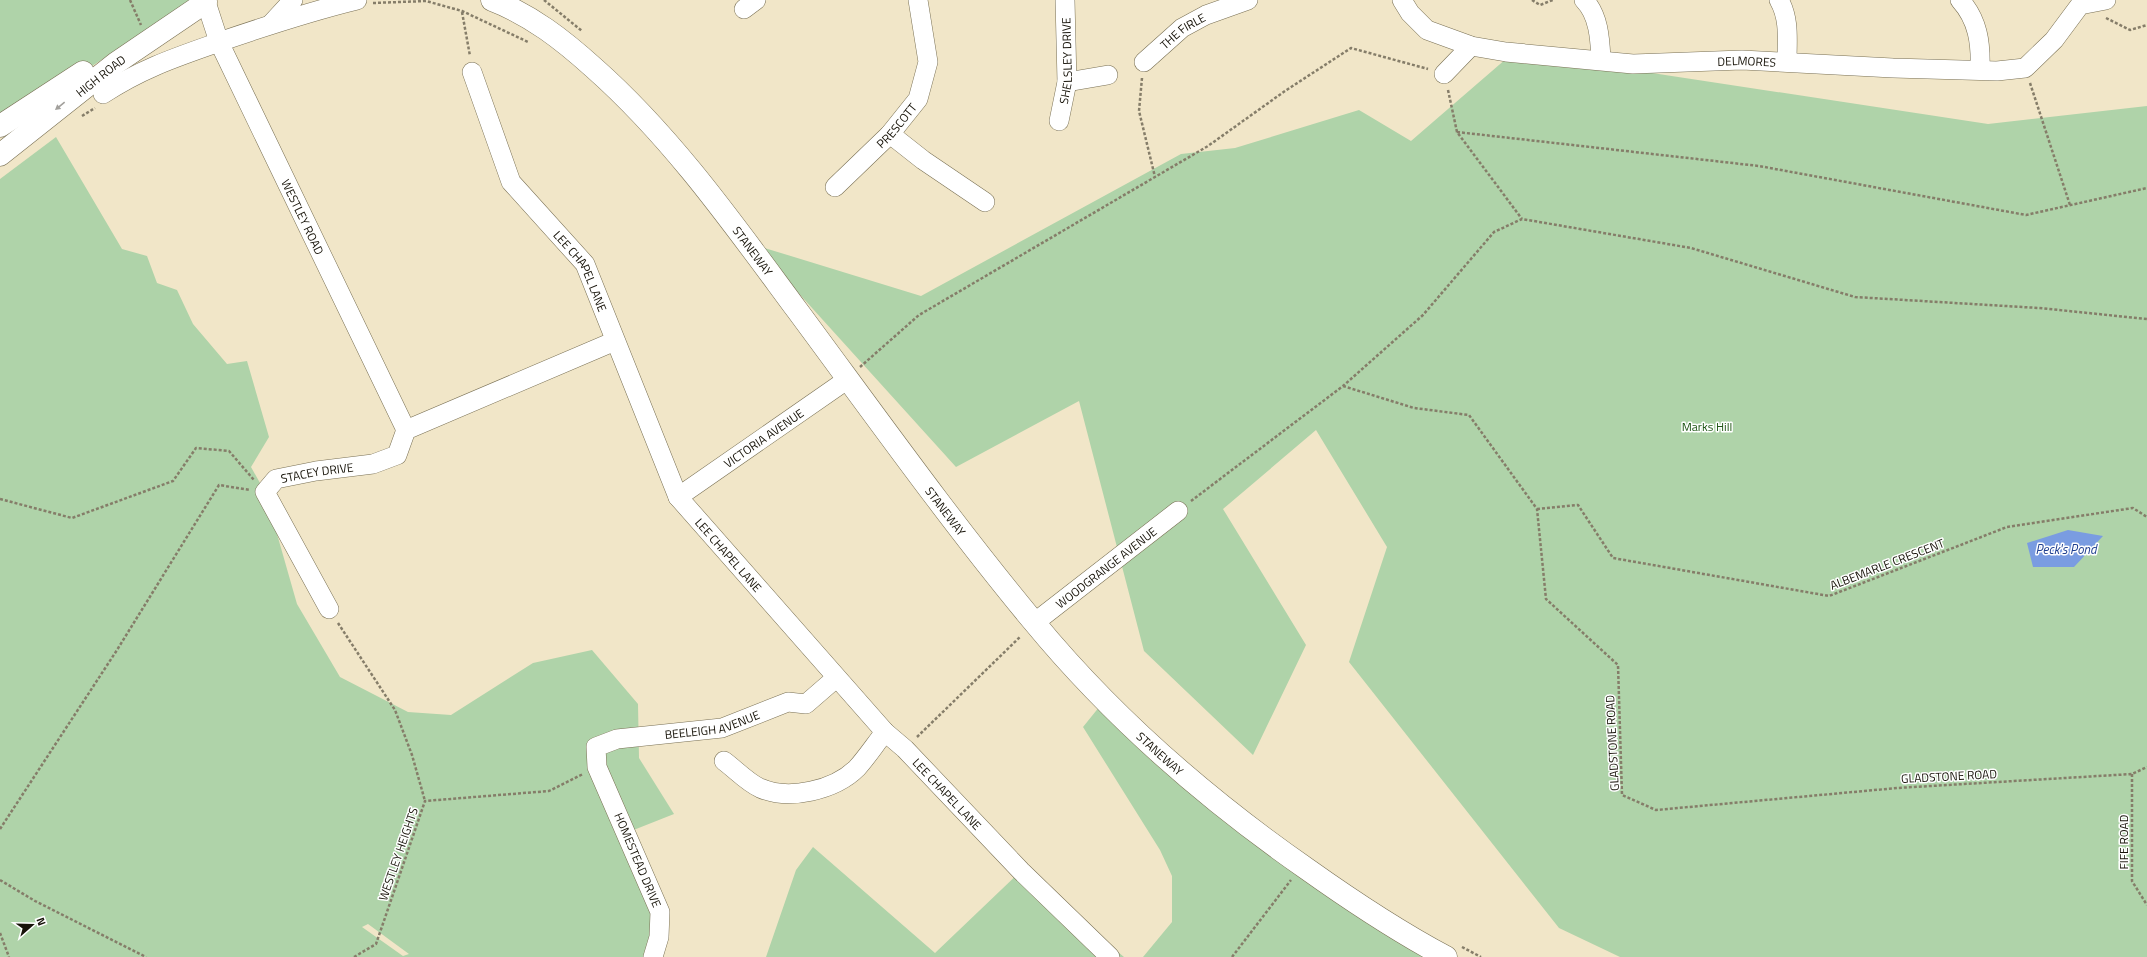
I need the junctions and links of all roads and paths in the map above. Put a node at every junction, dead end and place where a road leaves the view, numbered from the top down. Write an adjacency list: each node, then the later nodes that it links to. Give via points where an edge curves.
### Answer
1 (130, 0): 19 (path)
2 (293, 0): 17 (street)
3 (357, 0): 17 (street, via 321,8)
4 (544, 0): 20 (path)
5 (918, 0): 37 (street, PRESCOTT, via 928,62 918,99)
6 (1065, 0): 32 (street, SHELSLEY DRIVE)
7 (1248, 0): 25 (street, THE FIRLE, via 1206,15 1182,28)
8 (1402, 0): 23 (street, DELMORES, via 1410,14 1427,30)
9 (1532, 0): 10 (path, via 1540,5)
10 (1554, 0)
11 (1584, 0): 24 (street, via 1598,28)
12 (1779, 0): 26 (street, via 1784,8 1787,27)
13 (1960, 0): 28 (street, via 1976,26 1981,47)
14 (210, 1): 19 (main road, HIGH ROAD, via 161,21); 21 (street, WESTLEY ROAD); 38 (main road, HIGH ROAD, one-way to 38, via 116,63)
15 (502, 2): 48 (main road, STANEWAY, via 569,45 642,114)
16 (2105, 9): 18 (path, via 2130,30); 27 (street, via 2080,4 2054,40)
17 (270, 25): 21 (street)
18 (2147, 25)
19 (144, 32): 35 (main road, HIGH ROAD)
20 (587, 35)
21 (219, 42): 33 (street, via 172,57 125,79); 50 (street, WESTLEY ROAD)
22 (532, 44): 29 (path, via 462,11)
23 (1471, 46): 24 (street, DELMORES, via 1506,52); 30 (street)
24 (1601, 59): 26 (street, DELMORES, via 1633,64 1742,60)
25 (1144, 62): 39 (path, via 1139,111)
26 (1787, 62): 28 (street, DELMORES, via 1893,68)
27 (2025, 68): 28 (street, DELMORES, via 1997,71); 43 (path)
28 (1980, 69)
29 (472, 72): 46 (street, LEE CHAPEL LANE, via 510,182 585,264)
30 (1444, 74): 36 (path); 39 (path, via 1351,48 1208,146)
31 (1108, 75): 32 (street)
32 (1067, 82): 34 (street, SHELSLEY DRIVE)
33 (103, 94)
34 (1059, 122)
35 (0, 126)
36 (1457, 132): 43 (path, via 1759,166 2026,215); 44 (path)
37 (890, 134): 40 (street, PRESCOTT); 42 (street)
38 (0, 155)
39 (1155, 177): 47 (path, via 919,315)
40 (834, 187)
41 (2147, 188): 43 (path)
42 (985, 202)
43 (2070, 205)
44 (1522, 219): 45 (path, via 1691,248 1855,297 2040,308); 49 (path, via 1494,232 1423,315)
45 (2147, 319)
46 (615, 341): 50 (street); 52 (street, LEE CHAPEL LANE)
47 (875, 352)
48 (855, 371): 52 (street, VICTORIA AVENUE); 58 (main road, STANEWAY, via 963,533)
49 (1343, 386): 54 (path, via 1414,408 1469,415); 55 (path)
50 (406, 430): 51 (street, STACEY DRIVE, via 397,455 373,464 276,479)
51 (265, 492): 53 (path, via 229,451 196,448 173,481 72,518); 57 (street, STACEY DRIVE); 67 (path, via 219,485 118,650)
52 (678, 497): 59 (street, LEE CHAPEL LANE)
53 (0, 499)
54 (1537, 509): 56 (path, ALBEMARLE CRESCENT, via 1578,505 1613,558 1829,596 2008,527 2133,508); 65 (path, GLADSTONE ROAD, via 1546,599 1618,665 1622,795 1656,810 1897,788)
55 (1178, 511): 58 (street, WOODGRANGE AVENUE)
56 (2147, 517)
57 (329, 609): 66 (path, via 394,710 412,755)
58 (1034, 623): 61 (path); 68 (main road, STANEWAY, via 1104,701 1169,762)
59 (836, 678): 60 (street, LEE CHAPEL LANE); 63 (street, BEELEIGH AVENUE, via 806,704 788,702 722,728 618,739 596,747)
60 (885, 732): 61 (street, LEE CHAPEL LANE); 62 (street, via 857,768 841,780 823,789 791,795 760,788)
61 (905, 749): 77 (street, LEE CHAPEL LANE, via 1021,871)
62 (724, 761)
63 (597, 767): 66 (path, WESTLEY HEIGHTS, via 549,791); 76 (street, HOMESTEAD DRIVE, via 660,912 659,937)
64 (2147, 767): 65 (path, GLADSTONE ROAD)
65 (2132, 774): 70 (path, FIFE ROAD, via 2132,881)
66 (425, 801): 75 (path, WESTLEY HEIGHTS, via 376,944)
67 (0, 829)
68 (1302, 866): 72 (main road, STANEWAY, via 1369,912); 78 (path)
69 (0, 880): 74 (path, via 34,901)
70 (2147, 905)
71 (0, 933): 73 (path)
72 (1453, 952): 79 (path)
73 (9, 957)
74 (146, 957)
75 (354, 957)
76 (653, 957)
77 (1110, 957)
78 (1232, 957)
79 (1481, 957)

